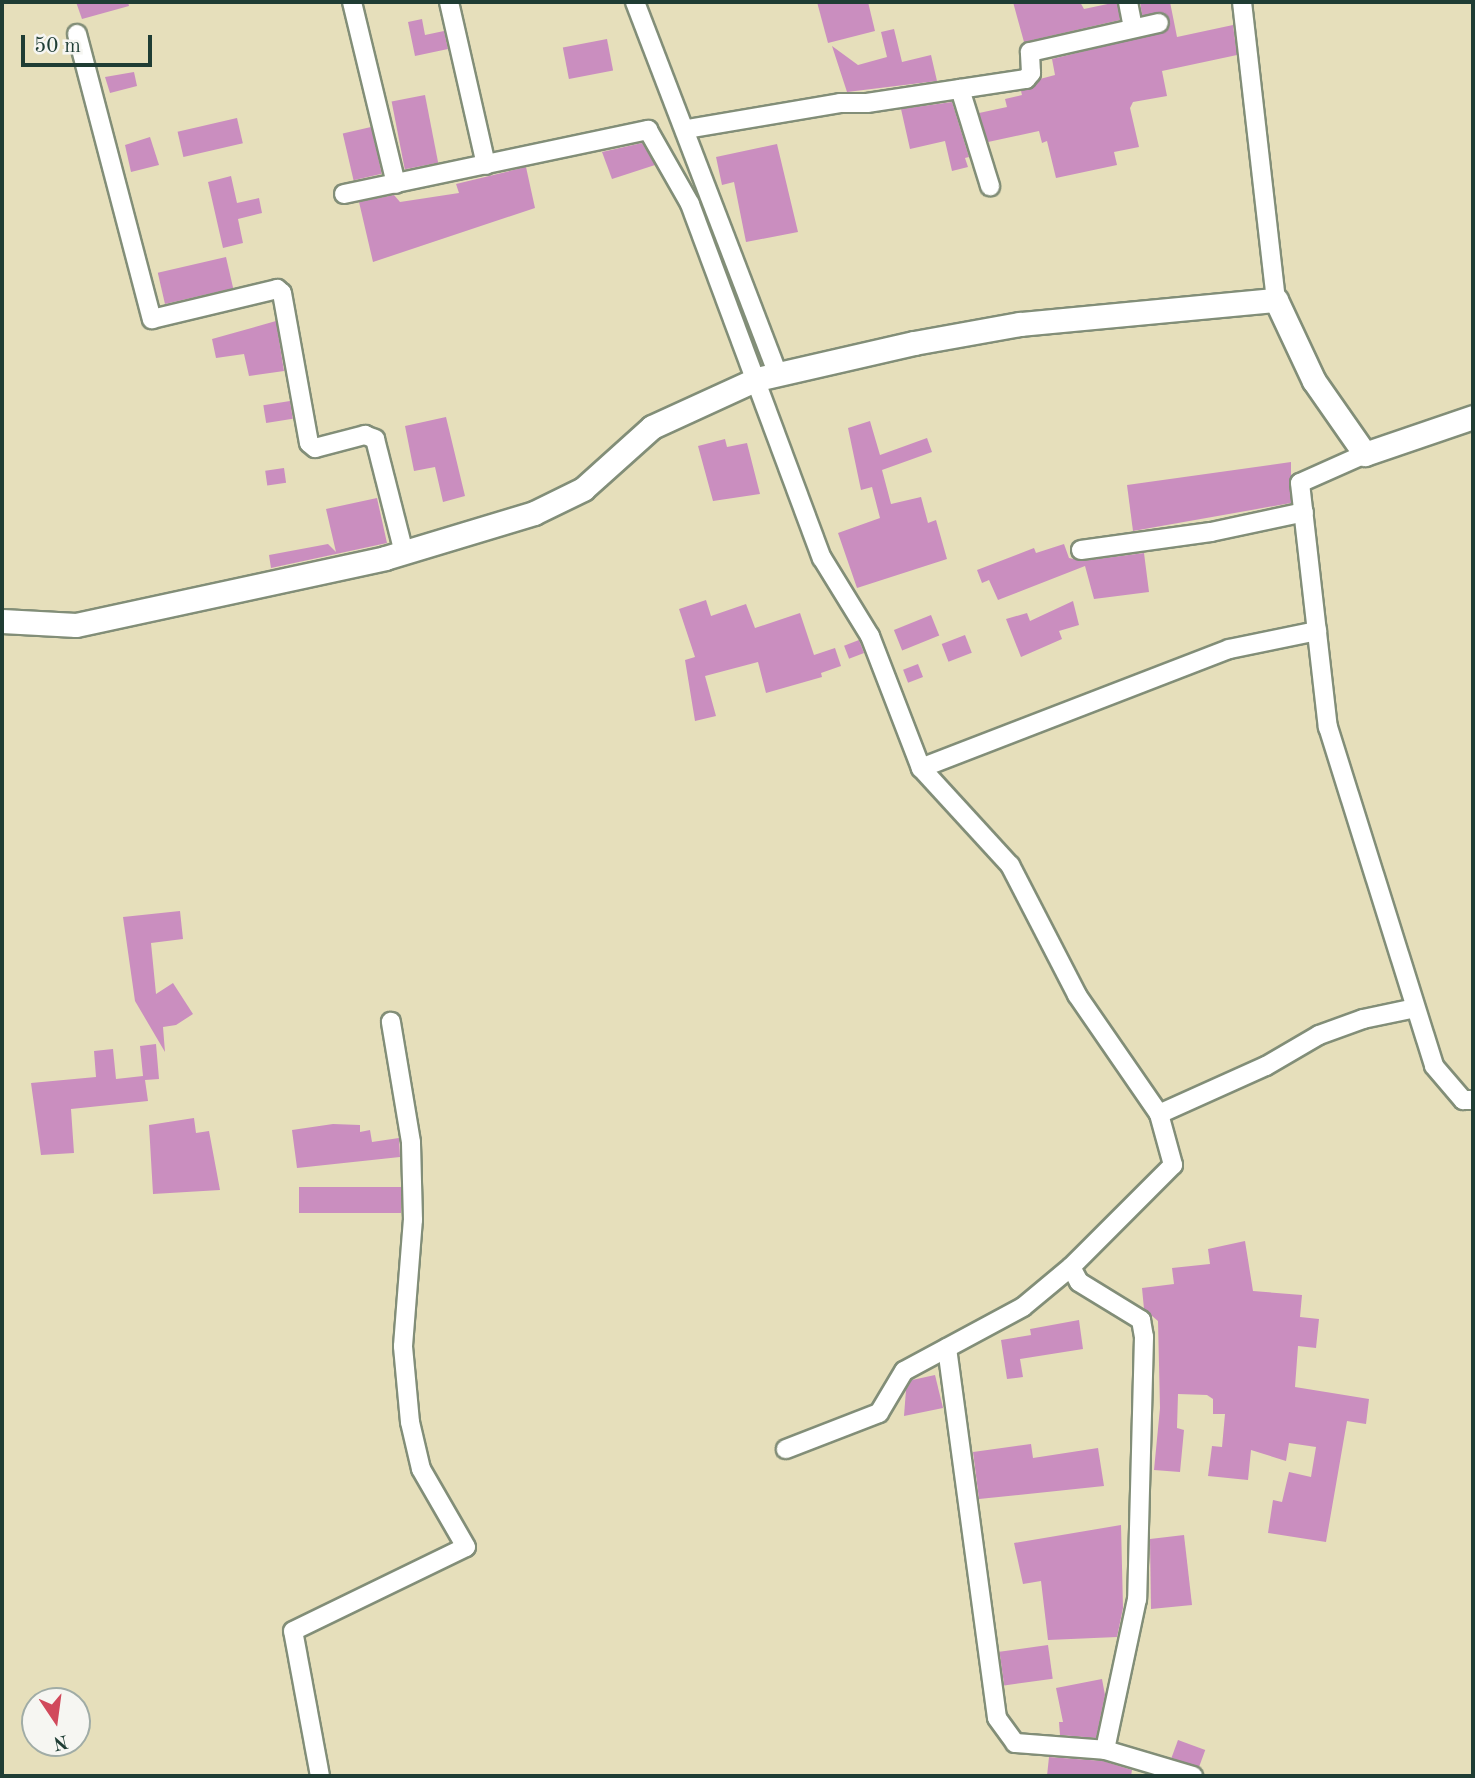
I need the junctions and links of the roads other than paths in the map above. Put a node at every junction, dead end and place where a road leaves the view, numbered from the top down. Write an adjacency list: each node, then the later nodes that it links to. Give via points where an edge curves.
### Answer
1 (352, 2): 12 (street)
2 (449, 2): 11 (street)
3 (635, 2): 10 (street)
4 (1128, 2): 7 (street)
5 (1242, 2): 15 (street)
6 (1159, 23): 7 (street)
7 (1133, 28): 9 (street, via 1030,52 1031,73 1026,79)
8 (77, 34): 20 (street, via 149,314 157,321 277,289 282,293 309,443 316,448 372,436)
9 (960, 89): 10 (street, via 840,103); 13 (street)
10 (687, 129): 16 (street)
11 (486, 165): 12 (street); 16 (street, via 648,131 690,204)
12 (396, 184): 14 (street)
13 (990, 186)
14 (344, 194)
15 (1276, 300): 16 (street, via 1020,324); 18 (street, via 1314,381)
16 (768, 377): 20 (street, via 652,427 583,489 534,513); 24 (street, via 822,558 870,636)
17 (1473, 417): 18 (street)
18 (1365, 454): 19 (street, via 1300,482)
19 (1304, 512): 21 (street, via 1211,532); 23 (street)
20 (403, 549): 22 (street, via 299,579 76,625)
21 (1081, 550)
22 (2, 621)
23 (1317, 631): 24 (street, via 1229,649); 25 (street, via 1328,727)
24 (921, 768): 28 (street, via 1010,865 1077,995)
25 (1415, 1008): 27 (street, via 1434,1066 1463,1100); 28 (street, via 1319,1034 1266,1066)
26 (391, 1022): 33 (street, via 411,1142 412,1220 403,1346 410,1422 421,1469 466,1547 293,1631)
27 (1473, 1100)
28 (1158, 1114): 29 (street, via 1173,1165)
29 (1071, 1267): 30 (street, via 1023,1307); 32 (street, via 1079,1282 1142,1320 1144,1337 1137,1599)
30 (947, 1348): 31 (street, via 904,1371 879,1413); 32 (street, via 997,1718 1015,1743)
31 (786, 1449)
32 (1105, 1751): 34 (street)
33 (320, 1776)
34 (1193, 1776)

